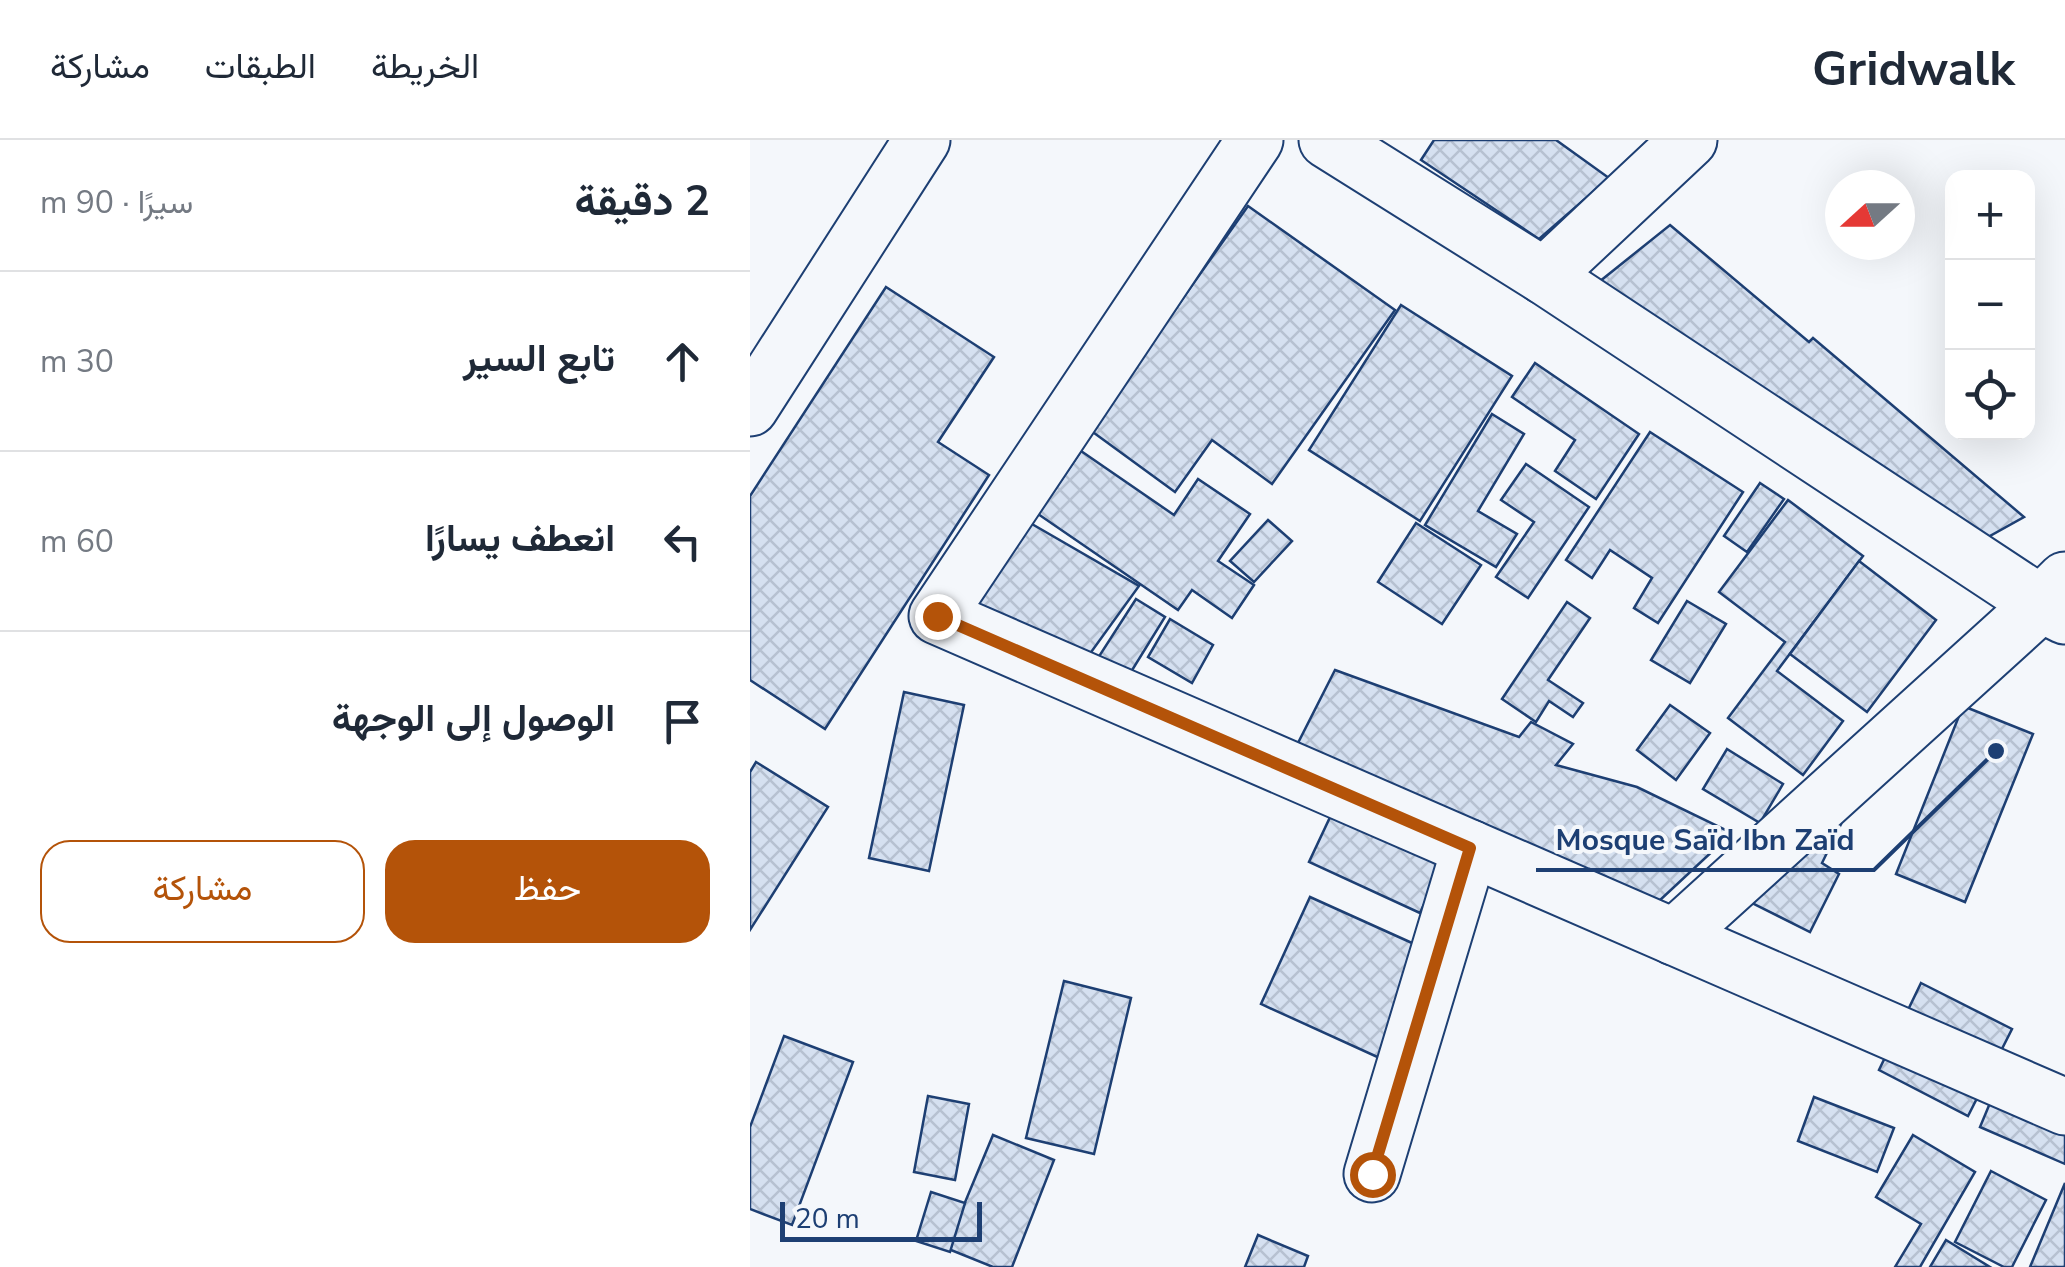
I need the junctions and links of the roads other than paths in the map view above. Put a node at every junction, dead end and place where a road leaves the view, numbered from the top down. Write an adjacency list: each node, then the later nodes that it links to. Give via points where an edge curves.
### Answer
1 (922, 140): 6 (street)
2 (1255, 140): 8 (street, via 937,616)
3 (1327, 140): 5 (street)
4 (1689, 140): 5 (street)
5 (1544, 276): 7 (street)
6 (750, 408)
7 (2057, 600): 9 (street)
8 (1470, 848): 9 (street); 11 (street)
9 (1674, 937): 10 (street)
10 (2065, 1107)
11 (1372, 1174)

